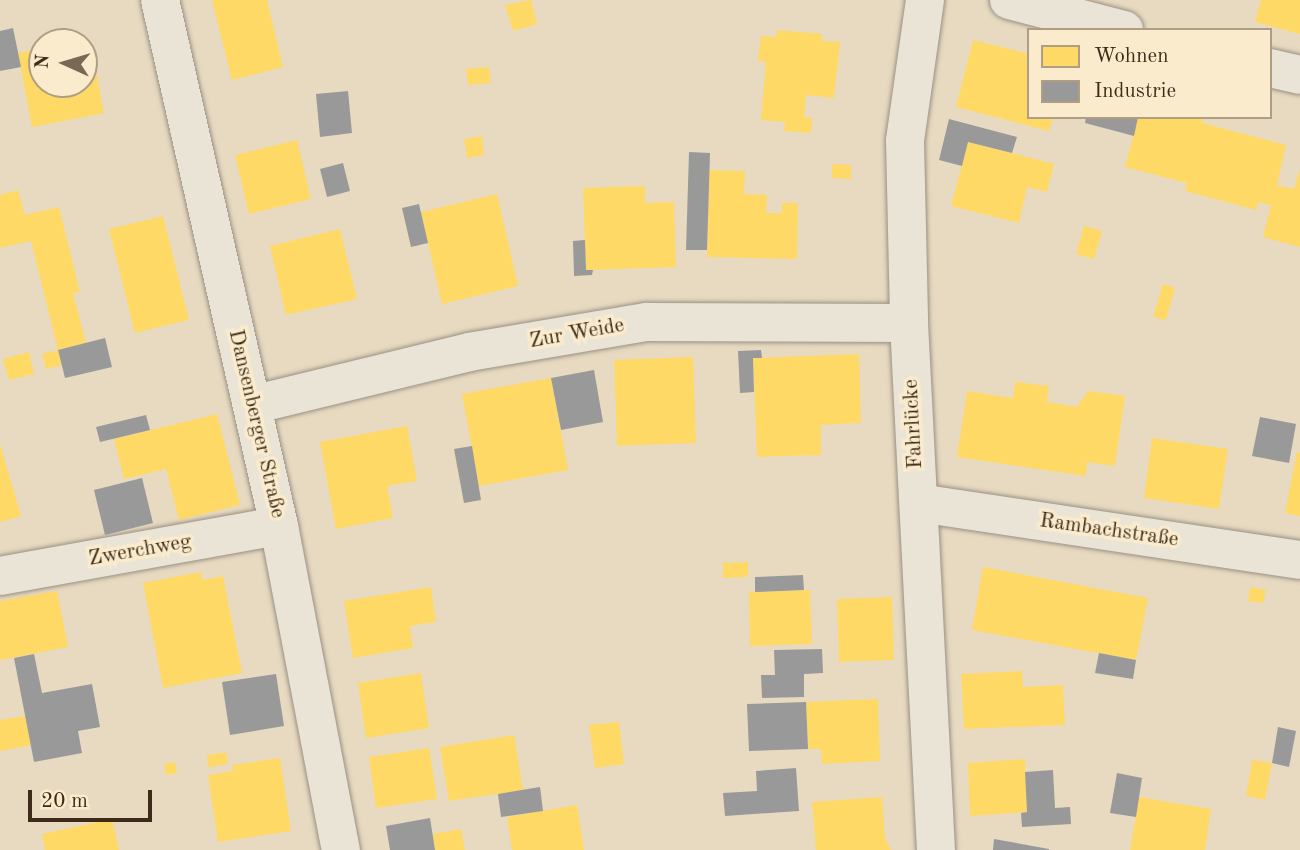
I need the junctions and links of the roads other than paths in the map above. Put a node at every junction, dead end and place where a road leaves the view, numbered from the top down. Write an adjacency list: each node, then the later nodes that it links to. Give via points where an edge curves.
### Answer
1 (160, 0): 8 (street, Dansenberger Straße)
2 (925, 0): 7 (street, Fahrlücke, via 905,141)
3 (1009, 0): 4 (street)
4 (1116, 28)
5 (1272, 68): 6 (street)
6 (1300, 75)
7 (909, 323): 8 (street, Zur Weide, via 646,321 469,352); 9 (street, Fahrlücke)
8 (253, 405): 10 (street, Dansenberger Straße)
9 (919, 503): 11 (street, Rambachstraße); 14 (street, Fahrlücke)
10 (279, 526): 12 (street, Zwerchweg); 13 (street, Dansenberger Straße)
11 (1300, 560)
12 (0, 576)
13 (341, 850)
14 (936, 850)

